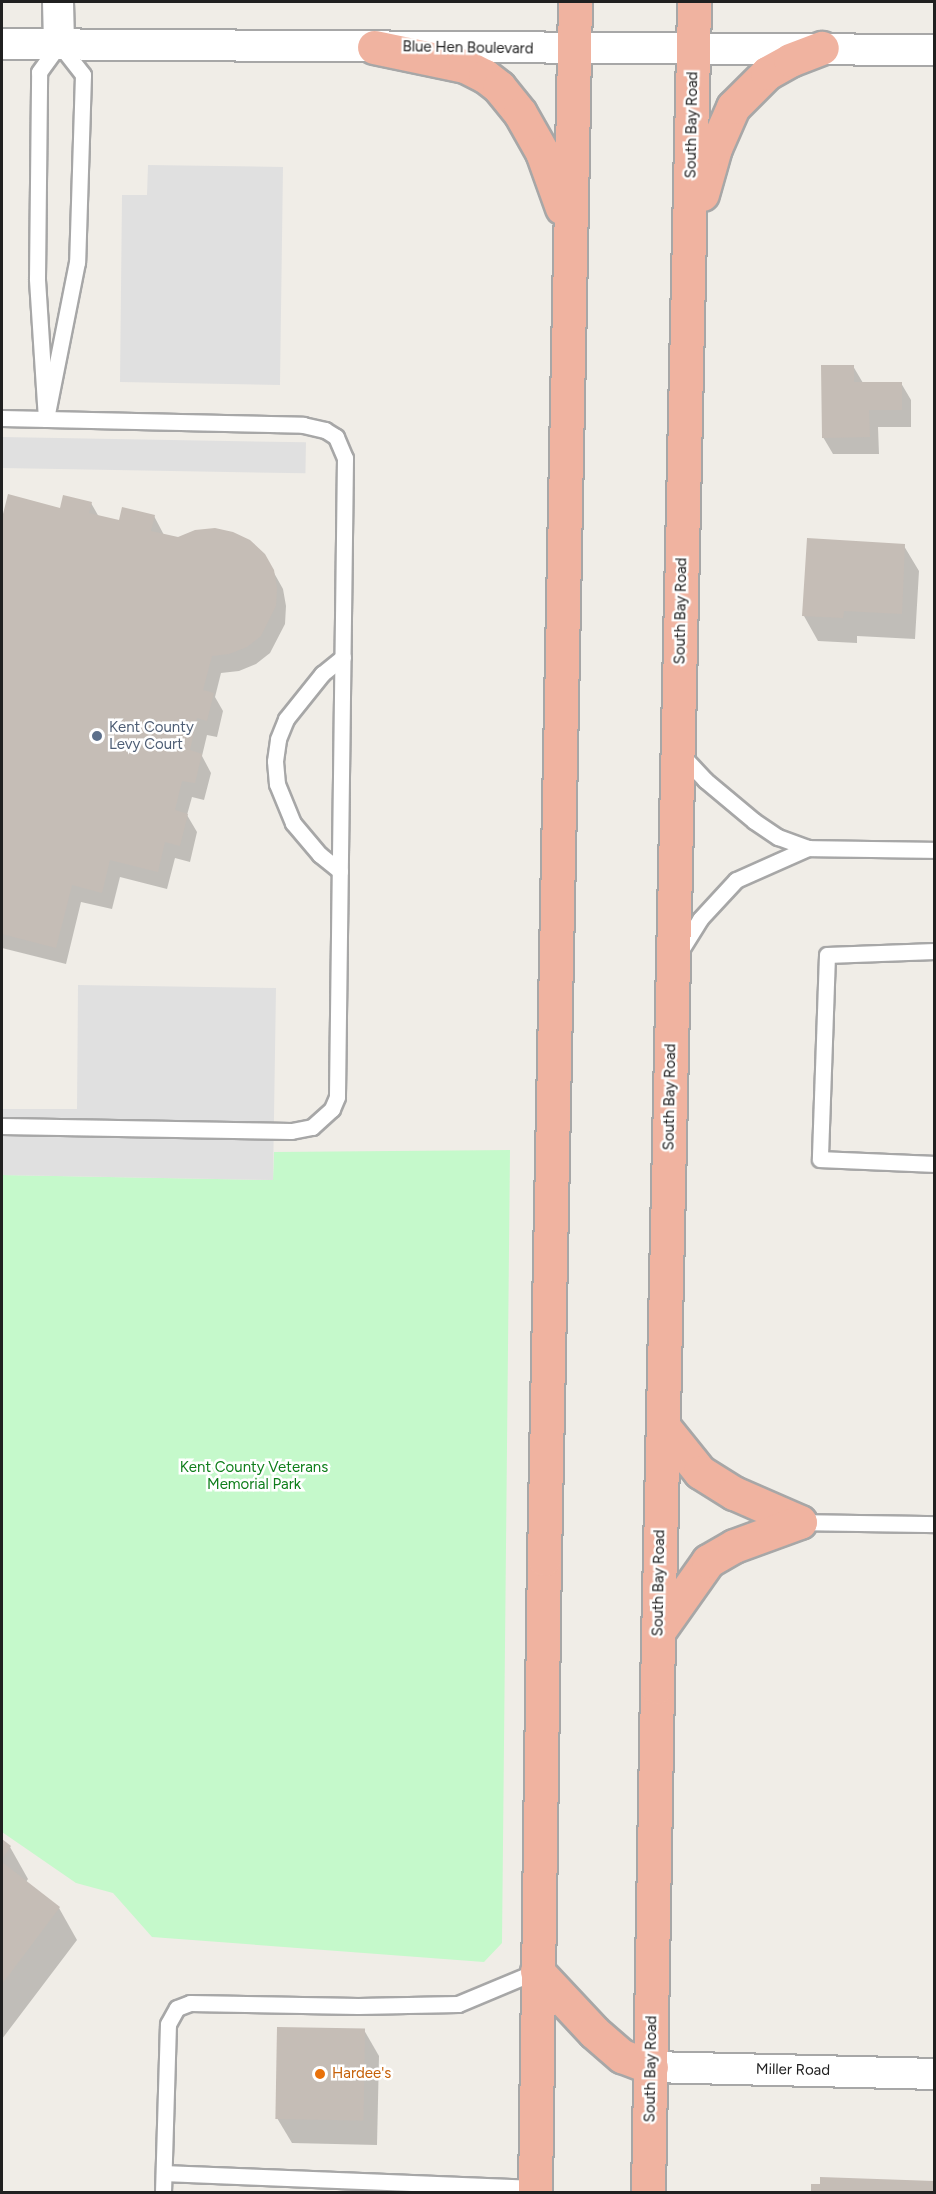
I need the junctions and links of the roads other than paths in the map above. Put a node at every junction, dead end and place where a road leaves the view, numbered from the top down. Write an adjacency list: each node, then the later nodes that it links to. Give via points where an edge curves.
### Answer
1 (58, 2): 5 (street)
2 (575, 2): 9 (highway)
3 (694, 2): 7 (highway, South Bay Road)
4 (2, 44): 5 (street, Blue Hen Boulevard)
5 (59, 44): 6 (street, Blue Hen Boulevard); 14 (lane, via 39,72 38,278); 14 (lane, via 83,75 77,262)
6 (374, 47): 9 (street, Blue Hen Boulevard); 11 (highway, via 465,66 499,87 520,113 542,152 558,190)
7 (693, 47): 8 (street, Blue Hen Boulevard); 9 (street, Blue Hen Boulevard); 12 (highway, South Bay Road)
8 (822, 48): 10 (street, Blue Hen Boulevard); 12 (highway, via 767,73 733,107 715,148)
9 (573, 49): 11 (highway)
10 (934, 50)
11 (570, 241): 28 (highway)
12 (689, 242): 16 (highway, South Bay Road)
13 (2, 418): 14 (lane)
14 (46, 419): 15 (lane, via 303,425 336,437 345,458)
15 (344, 657): 19 (lane); 19 (lane, via 322,674 290,712 278,739 275,761 277,784 293,824)
16 (678, 750): 17 (lane, via 705,780 754,821 778,837); 21 (highway, South Bay Road)
17 (808, 848): 18 (lane); 21 (lane, via 736,880 700,919)
18 (934, 850)
19 (340, 871): 22 (lane, via 337,1097 324,1118 312,1127 291,1131)
20 (934, 951): 23 (lane, via 827,955 820,1159)
21 (673, 963): 24 (highway, South Bay Road)
22 (2, 1126)
23 (934, 1164)
24 (663, 1426): 25 (highway, via 700,1472 734,1493); 27 (highway, South Bay Road)
25 (800, 1522): 26 (lane); 27 (highway, via 734,1545 708,1561)
26 (934, 1524)
27 (658, 1632): 29 (highway, South Bay Road)
28 (537, 1971): 29 (highway, via 622,2056); 31 (lane, via 458,2004 190,2003 177,2008 168,2025); 32 (highway)
29 (651, 2067): 30 (street, Miller Road); 34 (highway, South Bay Road)
30 (934, 2074)
31 (164, 2173): 32 (lane); 33 (lane)
32 (535, 2190)
33 (163, 2193)
34 (648, 2193)

